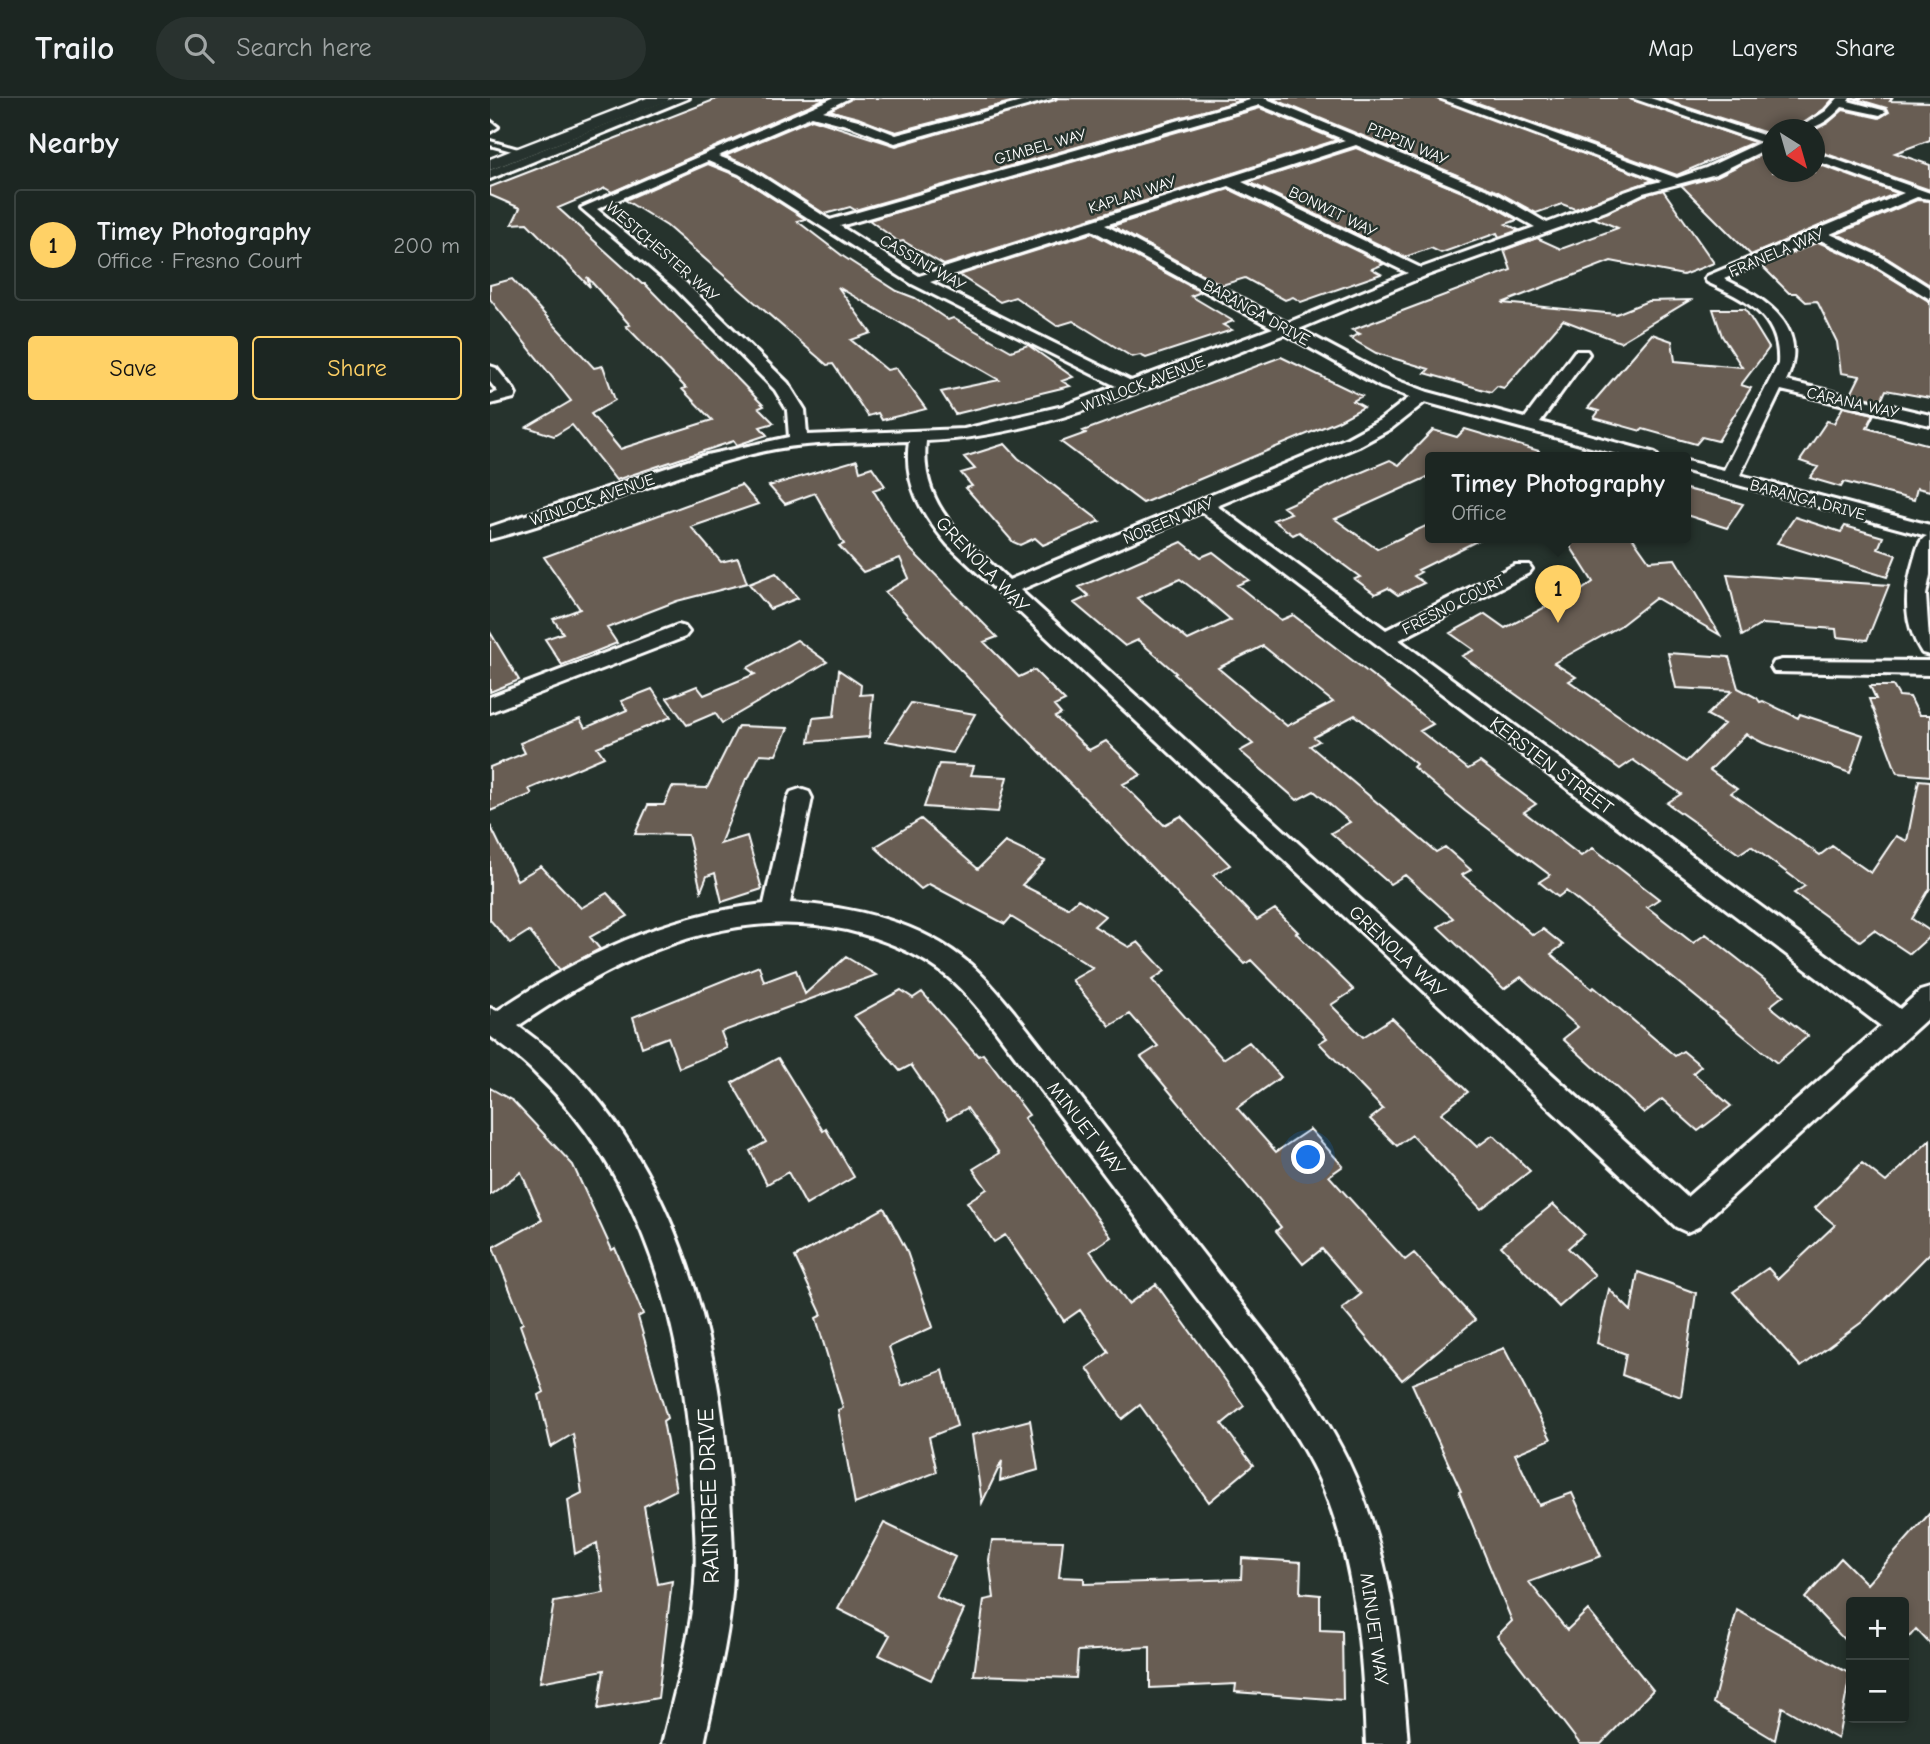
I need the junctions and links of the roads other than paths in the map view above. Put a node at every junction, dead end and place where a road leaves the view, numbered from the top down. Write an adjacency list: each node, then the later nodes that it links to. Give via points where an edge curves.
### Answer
1 (636, 98): 18 (main road)
2 (660, 98): 18 (main road)
3 (683, 98): 22 (street)
4 (843, 98): 10 (street, WESTCHESTER WAY)
5 (1049, 98): 10 (street, via 895,139)
6 (1445, 98): 24 (street)
7 (1638, 98): 15 (street)
8 (1258, 99): 16 (street, PIPPIN WAY); 26 (street, GIMBEL WAY)
9 (1842, 101): 11 (street); 12 (street)
10 (809, 111): 19 (street, WESTCHESTER WAY)
11 (1880, 111)
12 (1821, 119)
13 (490, 123): 14 (lane, via 495,127)
14 (490, 130)
15 (1762, 138)
16 (1356, 141): 23 (street, KAPLAN WAY); 28 (street, PIPPIN WAY, via 1492,197)
17 (1762, 148): 24 (street, WINLOCK AVENUE)
18 (502, 149): 21 (main road)
19 (706, 156): 26 (street, CASSINI WAY, via 744,171); 43 (street, WESTCHESTER WAY, via 587,208 680,285 782,387 796,410)
20 (1825, 160): 25 (street)
21 (490, 165)
22 (490, 175)
23 (1230, 181): 27 (street, KAPLAN WAY); 30 (street, BONWIT WAY)
24 (1677, 182): 28 (street, WINLOCK AVENUE, via 1639,190)
25 (1923, 195): 29 (street, FRANELA WAY)
26 (828, 225): 31 (street, CASSINI WAY)
27 (1094, 225): 31 (street, KAPLAN WAY); 33 (street, BARANGA DRIVE)
28 (1545, 227): 30 (street, WINLOCK AVENUE)
29 (1818, 234): 32 (street, via 1877,260); 36 (street, FRANELA WAY, via 1713,279 1755,302 1782,329 1788,352)
30 (1420, 272): 33 (street, WINLOCK AVENUE)
31 (917, 281): 37 (street, CASSINI WAY)
32 (1930, 294)
33 (1288, 328): 37 (street, WINLOCK AVENUE); 38 (street, BARANGA DRIVE, via 1366,373)
34 (1581, 354): 41 (street)
35 (490, 371): 39 (street, via 508,394)
36 (1776, 384): 40 (street, CARANA WAY); 46 (street, FRANELA WAY)
37 (1130, 387): 42 (street, WINLOCK AVENUE, via 1035,420)
38 (1422, 396): 41 (street, BARANGA DRIVE); 47 (street, NOREEN WAY, via 1386,424 1332,452)
39 (490, 399)
40 (1930, 420)
41 (1529, 425): 44 (street, BARANGA DRIVE)
42 (918, 438): 43 (street, WINLOCK AVENUE); 52 (street, GRENOLA WAY, via 915,471 919,489 940,524)
43 (797, 441): 49 (street, WINLOCK AVENUE, via 708,460)
44 (1630, 452)
45 (1691, 468): 46 (street, BARANGA DRIVE)
46 (1728, 478): 48 (street, BARANGA DRIVE)
47 (1204, 505): 52 (street, NOREEN WAY); 54 (street, KERSTEN STREET)
48 (1930, 531)
49 (490, 533)
50 (1930, 541): 55 (street, via 1914,600 1917,622)
51 (1522, 569): 54 (street, FRESNO COURT)
52 (1004, 589): 63 (street, GRENOLA WAY, via 1686,1217)
53 (678, 632): 58 (street)
54 (1384, 639): 63 (street, KERSTEN STREET)
55 (1930, 648)
56 (1782, 667): 57 (street)
57 (1930, 668)
58 (490, 705)
59 (800, 798): 60 (street)
60 (775, 912): 62 (street, MINUET WAY, via 702,922 655,937 585,968); 65 (street, MINUET WAY, via 813,913 889,932 941,958 970,980 1280,1380 1313,1430 1341,1487 1363,1552 1378,1622)
61 (1930, 999): 63 (street, GRENOLA WAY)
62 (494, 1023): 64 (street, RAINTREE DRIVE, via 562,1080 606,1133 632,1174 682,1294 702,1383 711,1451 714,1562 701,1667)
63 (1901, 1025)
64 (683, 1744)
65 (1387, 1744)

